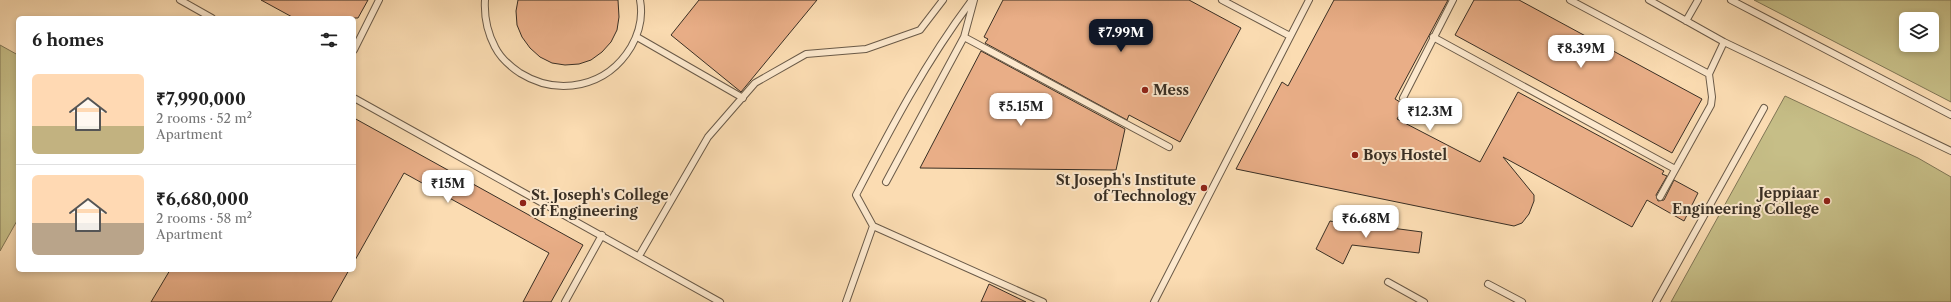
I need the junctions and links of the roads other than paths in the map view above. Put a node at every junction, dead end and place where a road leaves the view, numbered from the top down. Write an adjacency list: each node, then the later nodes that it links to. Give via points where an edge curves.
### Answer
1 (180, 0): 14 (lane)
2 (379, 0): 21 (lane)
3 (485, 0): 17 (lane, via 486,25 495,48 512,67 533,81 557,86 582,84 605,75 624,58)
4 (640, 0): 17 (lane, via 642,10)
5 (943, 0): 23 (lane, via 920,30 866,49 806,54 755,83)
6 (973, 0): 18 (lane); 33 (lane, via 948,32 907,98 856,195)
7 (1222, 0): 16 (lane)
8 (1309, 0): 16 (lane)
9 (1453, 0): 19 (lane)
10 (1570, 0): 22 (lane)
11 (1649, 0): 15 (lane)
12 (1698, 0): 15 (lane)
13 (1732, 0): 27 (lane)
14 (208, 16)
15 (1686, 21): 20 (lane)
16 (1290, 36): 42 (lane)
17 (637, 37): 23 (lane)
18 (964, 37): 28 (lane); 31 (lane)
19 (1433, 37): 24 (lane); 30 (lane)
20 (1724, 42): 22 (lane); 29 (lane)
21 (356, 46)
22 (1709, 74): 30 (lane, via 1711,105)
23 (743, 98): 35 (lane, via 708,137)
24 (1403, 98)
25 (356, 99): 34 (lane)
26 (1764, 108): 45 (lane)
27 (1951, 115)
28 (1169, 147)
29 (1951, 151)
30 (1675, 169): 32 (lane)
31 (886, 182)
32 (1660, 197)
33 (873, 226): 40 (lane); 41 (lane)
34 (602, 235): 35 (lane); 38 (lane)
35 (638, 256): 39 (lane)
36 (1388, 282): 43 (lane)
37 (1488, 284): 44 (lane)
38 (566, 302)
39 (720, 302)
40 (846, 302)
41 (1043, 302)
42 (1154, 302)
43 (1424, 302)
44 (1522, 302)
45 (1656, 302)

